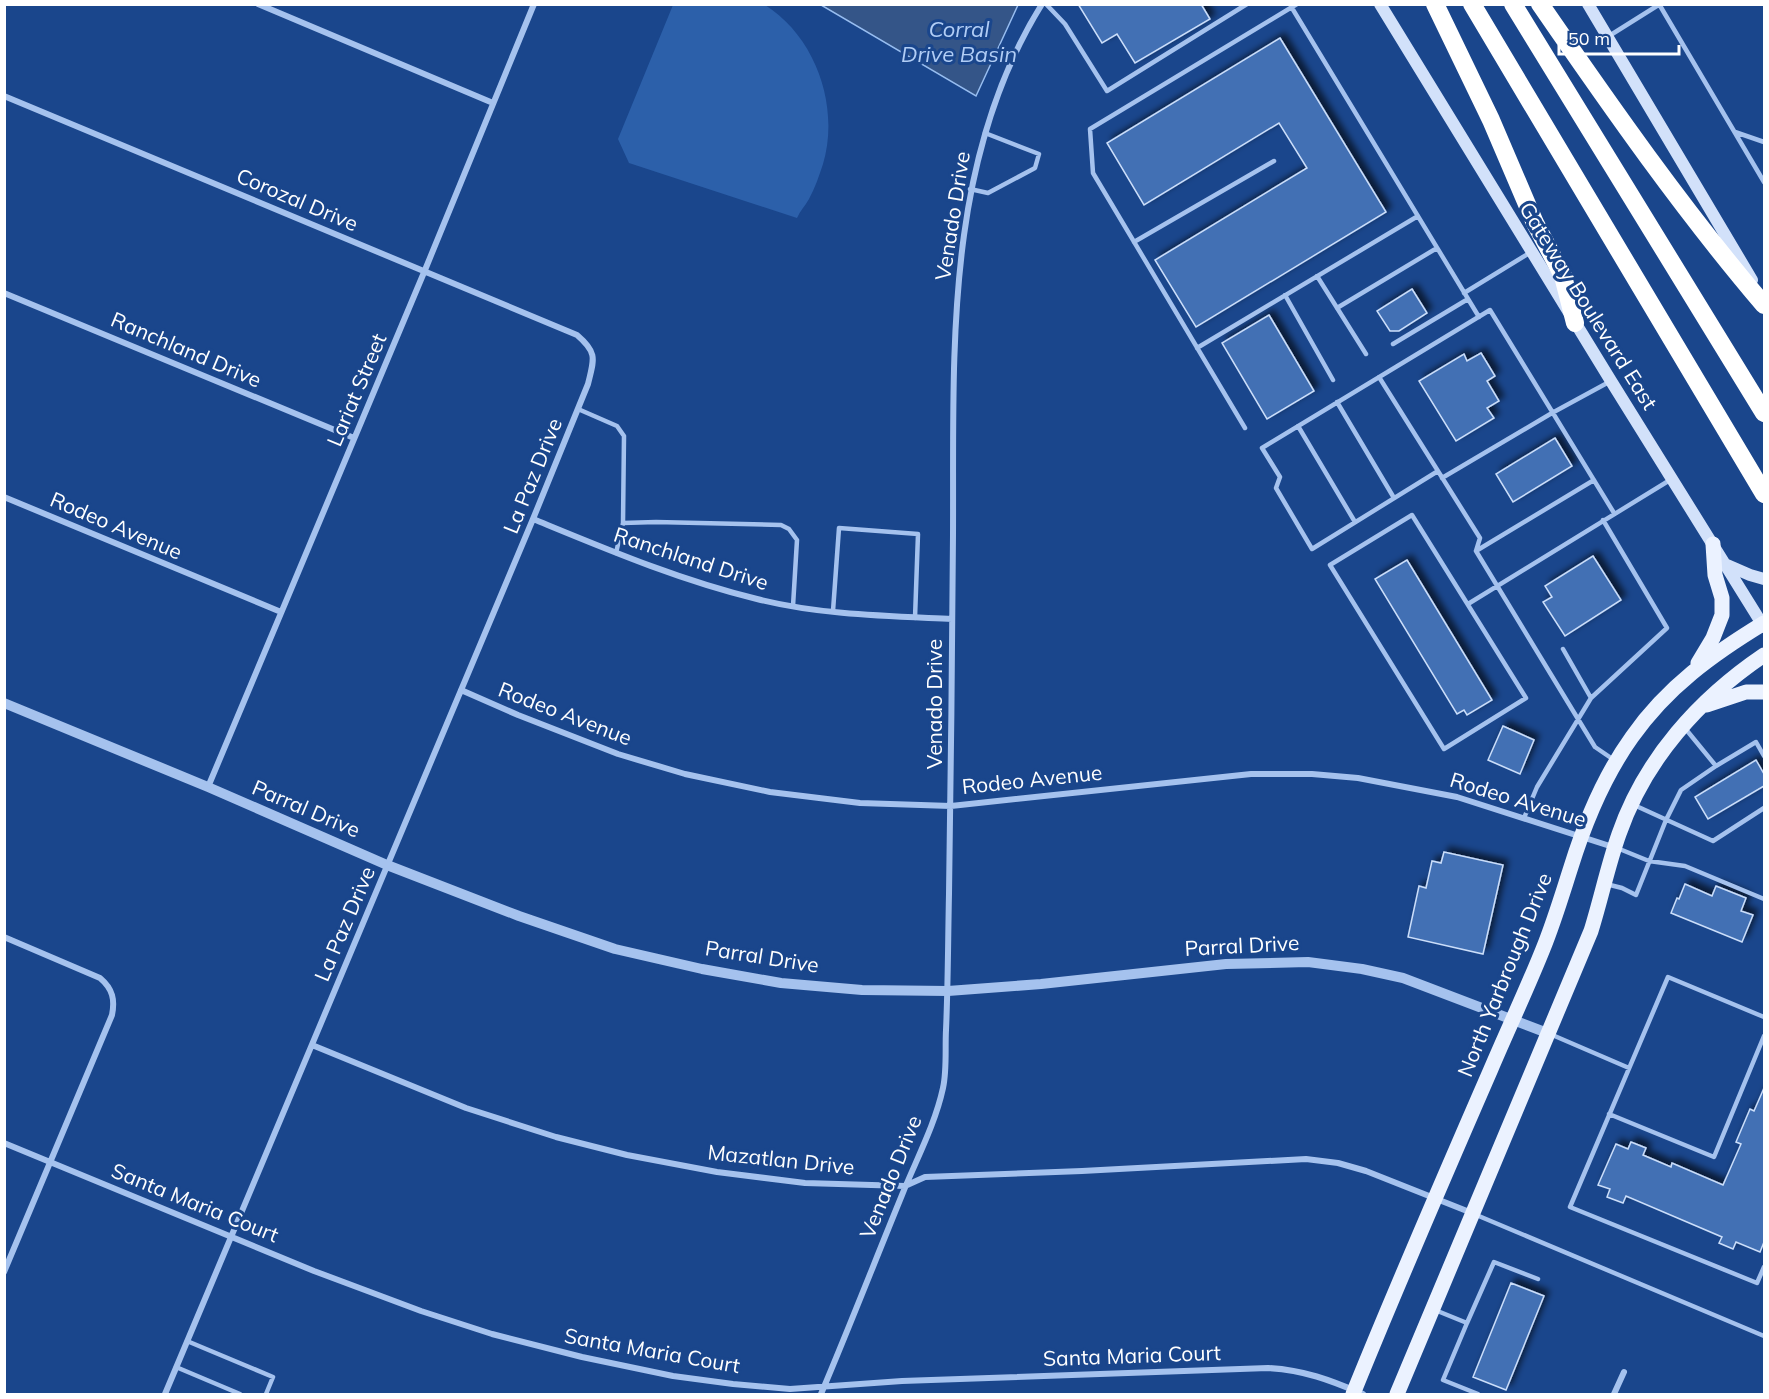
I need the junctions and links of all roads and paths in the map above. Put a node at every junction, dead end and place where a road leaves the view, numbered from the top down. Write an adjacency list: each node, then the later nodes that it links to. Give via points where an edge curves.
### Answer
1 (258, 4): 16 (street)
2 (534, 4): 16 (street, Lariat Street)
3 (1044, 4): 12 (lane, via 1065,24 1107,91); 18 (street, Venado Drive, via 1011,63)
4 (1297, 4): 13 (lane)
5 (1380, 4): 26 (main road, Gateway Boulevard East)
6 (1435, 4): 36 (highway, via 1563,276)
7 (1473, 4): 55 (highway)
8 (1514, 4): 47 (highway)
9 (1540, 4): 33 (highway, via 1698,224)
10 (1588, 4): 14 (main road)
11 (1660, 5): 14 (lane); 17 (lane)
12 (1244, 6)
13 (1292, 8): 23 (lane); 24 (lane, via 1090,129 1093,173)
14 (1608, 37): 33 (main road)
15 (4, 96): 27 (street, Corozal Drive)
16 (493, 103): 27 (street, Lariat Street)
17 (1735, 132): 19 (lane); 21 (lane)
18 (985, 133): 22 (street, Venado Drive); 22 (lane, via 1039,154 1035,168 988,193)
19 (1764, 142)
20 (1274, 161): 24 (lane)
21 (1764, 182)
22 (970, 189): 74 (street, Venado Drive, via 958,276 954,367)
23 (1418, 216): 25 (lane); 28 (lane)
24 (1134, 242): 39 (lane)
25 (1437, 248): 30 (lane); 34 (lane)
26 (1532, 252): 30 (lane); 36 (main road, Gateway Boulevard East)
27 (425, 270): 37 (street, Corozal Drive); 50 (street, Lariat Street)
28 (1317, 276): 31 (lane); 34 (lane)
29 (4, 292): 50 (street, Ranchland Drive)
30 (1464, 293): 32 (lane)
31 (1285, 296): 39 (lane); 42 (lane)
32 (1468, 299): 35 (lane); 38 (lane)
33 (1764, 303)
34 (1337, 308): 40 (lane)
35 (1479, 316): 41 (lane); 46 (lane, via 1490,310)
36 (1575, 323): 43 (main road, Gateway Boulevard East)
37 (577, 335): 45 (street, La Paz Drive, via 591,349 593,362)
38 (1393, 344)
39 (1197, 348): 49 (lane)
40 (1366, 354)
41 (1379, 377): 44 (lane); 51 (lane)
42 (1333, 380)
43 (1611, 381): 46 (lane); 53 (main road, Gateway Boulevard East)
44 (1337, 402): 48 (lane); 57 (lane)
45 (578, 409): 59 (street, La Paz Drive); 62 (lane, via 617,426 624,436)
46 (1552, 413): 52 (lane); 54 (lane)
47 (1764, 413)
48 (1298, 426): 61 (lane); 61 (lane, via 1262,448 1280,477 1276,488 1312,549)
49 (1245, 428)
50 (354, 438): 72 (street, Lariat Street)
51 (1438, 471): 52 (lane); 57 (lane)
52 (1442, 478): 64 (lane, via 1480,538)
53 (1672, 478): 58 (lane); 63 (main road, Gateway Boulevard East)
54 (1594, 480): 58 (lane); 64 (lane)
55 (1764, 494)
56 (4, 497): 72 (street, Rodeo Avenue)
57 (1394, 498): 61 (lane)
58 (1614, 513): 60 (lane)
59 (533, 519): 65 (street, Ranchland Drive); 79 (street, La Paz Drive)
60 (1603, 520): 68 (lane); 81 (lane, via 1667,628)
61 (1355, 522)
62 (622, 523): 65 (lane); 70 (lane, via 781,525 797,540)
63 (1713, 544): 66 (main road, Gateway Boulevard East); 78 (main road, via 1722,615)
64 (1476, 551): 68 (lane)
65 (616, 553): 70 (street, Ranchland Drive, via 706,585)
66 (1727, 565): 67 (main road); 75 (main road, Gateway Boulevard East)
67 (1764, 579)
68 (1497, 586): 69 (lane); 84 (lane)
69 (1468, 604): 69 (lane, via 1412,515 1330,565 1444,749 1526,698)
70 (793, 606): 71 (street, Ranchland Drive)
71 (833, 611): 73 (street, Ranchland Drive); 73 (lane, via 839,528 907,533 918,534)
72 (281, 612): 89 (street, Lariat Street)
73 (915, 618): 74 (street, Ranchland Drive)
74 (952, 619): 91 (street, Venado Drive)
75 (1764, 624): 78 (main road, North Yarbrough Drive)
76 (1563, 649): 81 (lane)
77 (1764, 656): 83 (main road)
78 (1694, 670): 87 (main road, North Yarbrough Drive, via 1650,712)
79 (461, 690): 91 (street, Rodeo Avenue, via 618,754 685,774 770,792 860,803); 98 (street, La Paz Drive)
80 (1764, 692): 83 (main road, via 1746,692)
81 (1591, 698): 84 (lane)
82 (4, 703): 89 (street, Parral Drive)
83 (1699, 708): 85 (main road)
84 (1578, 719): 87 (lane, via 1595,747); 93 (lane)
85 (1682, 725): 88 (lane); 90 (main road, via 1654,763)
86 (1764, 756): 88 (lane, via 1756,742)
87 (1616, 761): 95 (main road, North Yarbrough Drive)
88 (1716, 766): 94 (lane, via 1681,790)
89 (208, 787): 98 (street, Parral Drive)
90 (1632, 804): 94 (lane); 96 (main road)
91 (951, 806): 93 (street, Rodeo Avenue, via 1251,774 1312,774 1413,788); 102 (street, Venado Drive)
92 (1764, 808): 94 (lane, via 1713,840)
93 (1524, 818): 95 (street, Rodeo Avenue)
94 (1666, 820): 97 (lane)
95 (1581, 836): 96 (street, Rodeo Avenue); 104 (main road, North Yarbrough Drive, via 1544,948)
96 (1615, 847): 97 (lane); 99 (main road)
97 (1649, 861): 99 (lane, via 1636,895); 100 (lane, via 1685,866)
98 (387, 865): 102 (street, Parral Drive, via 615,949 702,969 781,983 862,990); 107 (street, La Paz Drive)
99 (1606, 884): 105 (main road, via 1592,931)
100 (1764, 899)
101 (4, 937): 111 (street, via 100,978 113,994 112,1015)
102 (948, 991): 104 (street, Parral Drive, via 1226,964 1308,962 1403,978); 112 (street, Venado Drive, via 943,1086)
103 (1764, 1017): 108 (lane, via 1668,977)
104 (1513, 1019): 105 (street, Parral Drive); 113 (main road, North Yarbrough Drive)
105 (1550, 1034): 108 (lane); 114 (main road)
106 (1764, 1036): 109 (lane, via 1714,1157)
107 (312, 1045): 112 (street, Mazatlan Drive, via 466,1108 627,1155 805,1183); 115 (street, La Paz Drive)
108 (1629, 1068): 109 (lane)
109 (1610, 1114): 116 (lane, via 1570,1207 1757,1283)
110 (4, 1143): 111 (street, Santa Maria Court)
111 (51, 1162): 115 (street, Santa Maria Court); 117 (street)
112 (905, 1186): 113 (street, Mazatlan Drive, via 925,1177 1306,1158 1338,1162); 125 (street, Venado Drive)
113 (1436, 1198): 114 (street, Mazatlan Drive); 126 (main road, North Yarbrough Drive)
114 (1472, 1213): 119 (main road); 121 (lane)
115 (231, 1236): 122 (street, La Paz Drive); 125 (street, Santa Maria Court, via 421,1311 560,1352 673,1376 733,1384 790,1389)
116 (1764, 1267)
117 (4, 1272)
118 (1538, 1279): 120 (lane, via 1494,1262)
119 (1432, 1309): 120 (lane); 131 (main road)
120 (1467, 1323): 132 (lane, via 1443,1380)
121 (1764, 1336)
122 (187, 1341): 123 (street, La Paz Drive); 129 (lane, via 273,1377)
123 (176, 1367): 127 (street, La Paz Drive); 128 (lane)
124 (1624, 1371): 133 (street)
125 (824, 1386): 126 (street, Santa Maria Court, via 1268,1368 1313,1375); 130 (street, Venado Drive)
126 (1357, 1393)
127 (165, 1395)
128 (240, 1395)
129 (266, 1395)
130 (821, 1395)
131 (1397, 1395)
132 (1478, 1395)
133 (1614, 1395)

